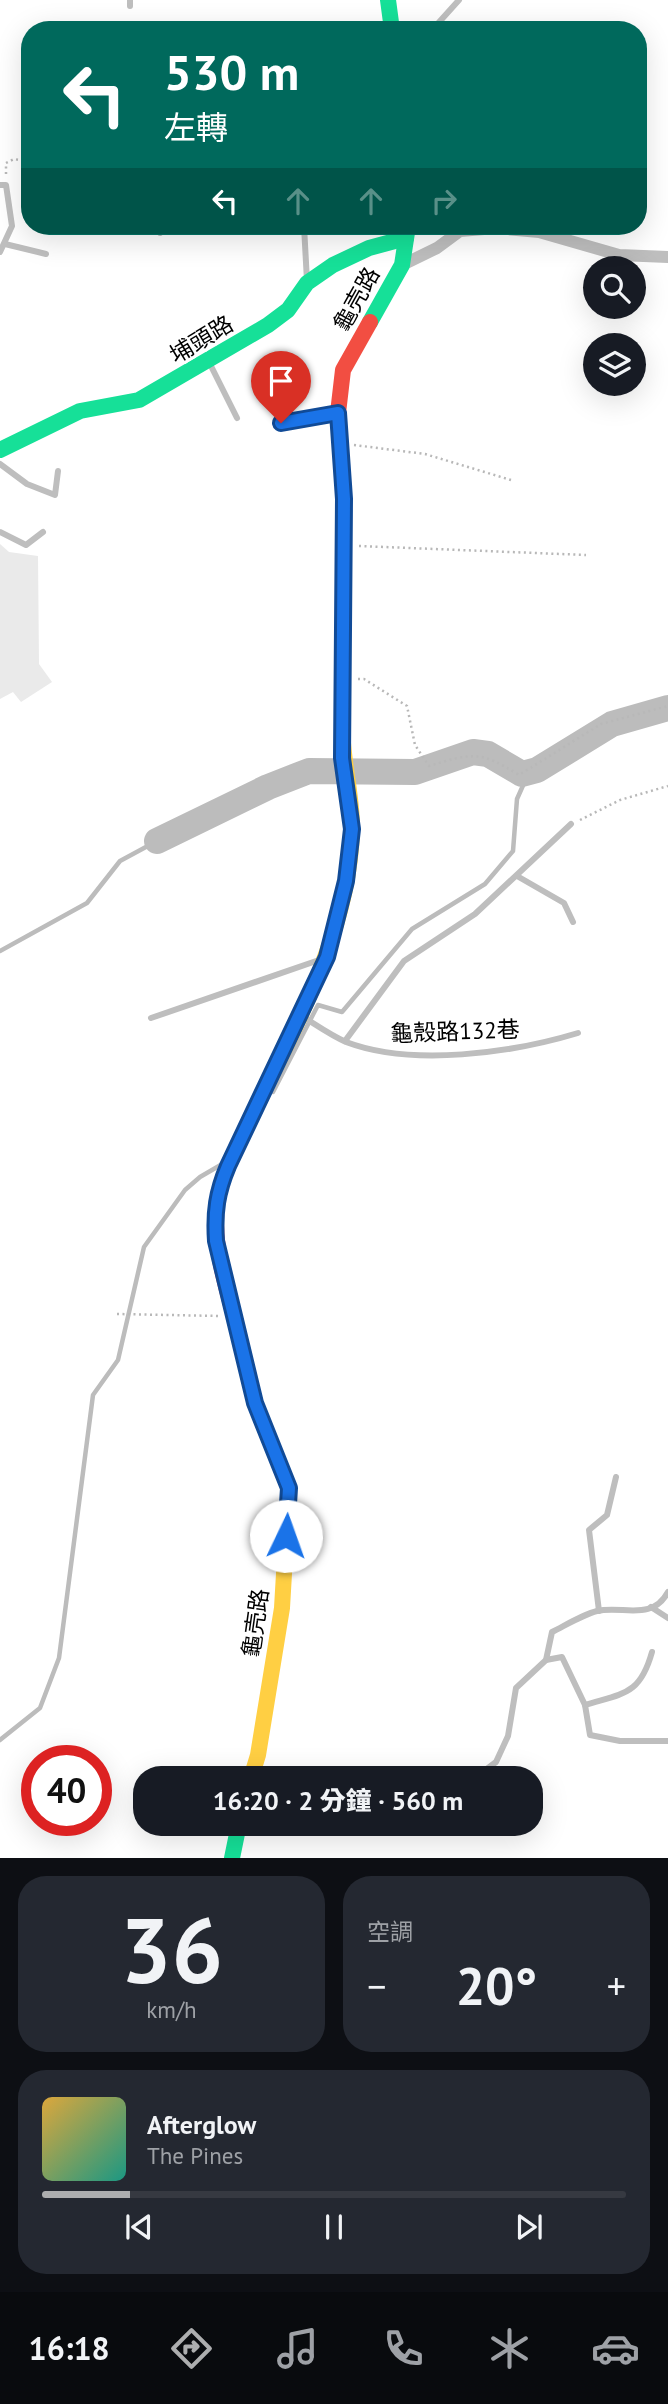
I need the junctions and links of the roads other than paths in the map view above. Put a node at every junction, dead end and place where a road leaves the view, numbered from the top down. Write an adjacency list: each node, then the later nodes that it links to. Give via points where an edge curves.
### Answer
1 (388, 0): 3 (street)
2 (459, 0): 4 (lane)
3 (391, 21)
4 (440, 21)
5 (3, 185): 11 (lane, via 12,226)
6 (304, 235): 16 (lane)
7 (400, 235): 16 (street, 埔頭路, via 333,265)
8 (407, 235): 15 (street, 龜壳路)
9 (454, 235): 15 (street)
10 (549, 235): 14 (street, via 618,255)
11 (5, 244): 12 (lane); 13 (lane)
12 (0, 252)
13 (46, 254)
14 (668, 257)
15 (402, 265): 18 (street, 龜壳路, via 343,370)
16 (307, 283): 17 (street, 埔頭路, via 288,310)
17 (208, 360): 19 (lane); 21 (street, 埔頭路, via 139,400 80,411 35,429)
18 (338, 413): 20 (lane); 29 (street, 龜壳路, via 344,499 342,758 352,829 346,881)
19 (237, 418)
20 (281, 423)
21 (0, 450)
22 (0, 464): 23 (lane, via 27,484 55,495)
23 (58, 471)
24 (43, 531): 25 (lane, via 26,545)
25 (0, 532)
26 (571, 824): 27 (lane)
27 (517, 876): 28 (lane, via 564,903); 33 (lane, via 475,914 404,961)
28 (573, 922)
29 (327, 957): 30 (street, 龜壳路); 31 (lane)
30 (298, 1014): 33 (lane, 龜殼路132巷); 43 (street, 龜壳路, via 217,1192 214,1217 255,1403 289,1488 282,1608)
31 (151, 1018)
32 (578, 1033): 33 (lane, 龜殼路132巷, via 532,1047 472,1053 386,1053)
33 (345, 1041)
34 (616, 1477): 37 (lane, via 607,1515 589,1531)
35 (668, 1592): 36 (lane)
36 (651, 1607): 37 (lane, via 639,1612); 38 (lane)
37 (599, 1611): 40 (lane, via 552,1632)
38 (668, 1618)
39 (652, 1652): 41 (lane, via 646,1674 633,1691)
40 (546, 1660): 41 (lane, via 562,1657); 44 (lane, via 516,1688 508,1736)
41 (585, 1705): 42 (lane, via 590,1735 620,1741)
42 (668, 1741)
43 (255, 1766)
44 (491, 1766)
45 (237, 1836): 46 (street)
46 (232, 1858)

